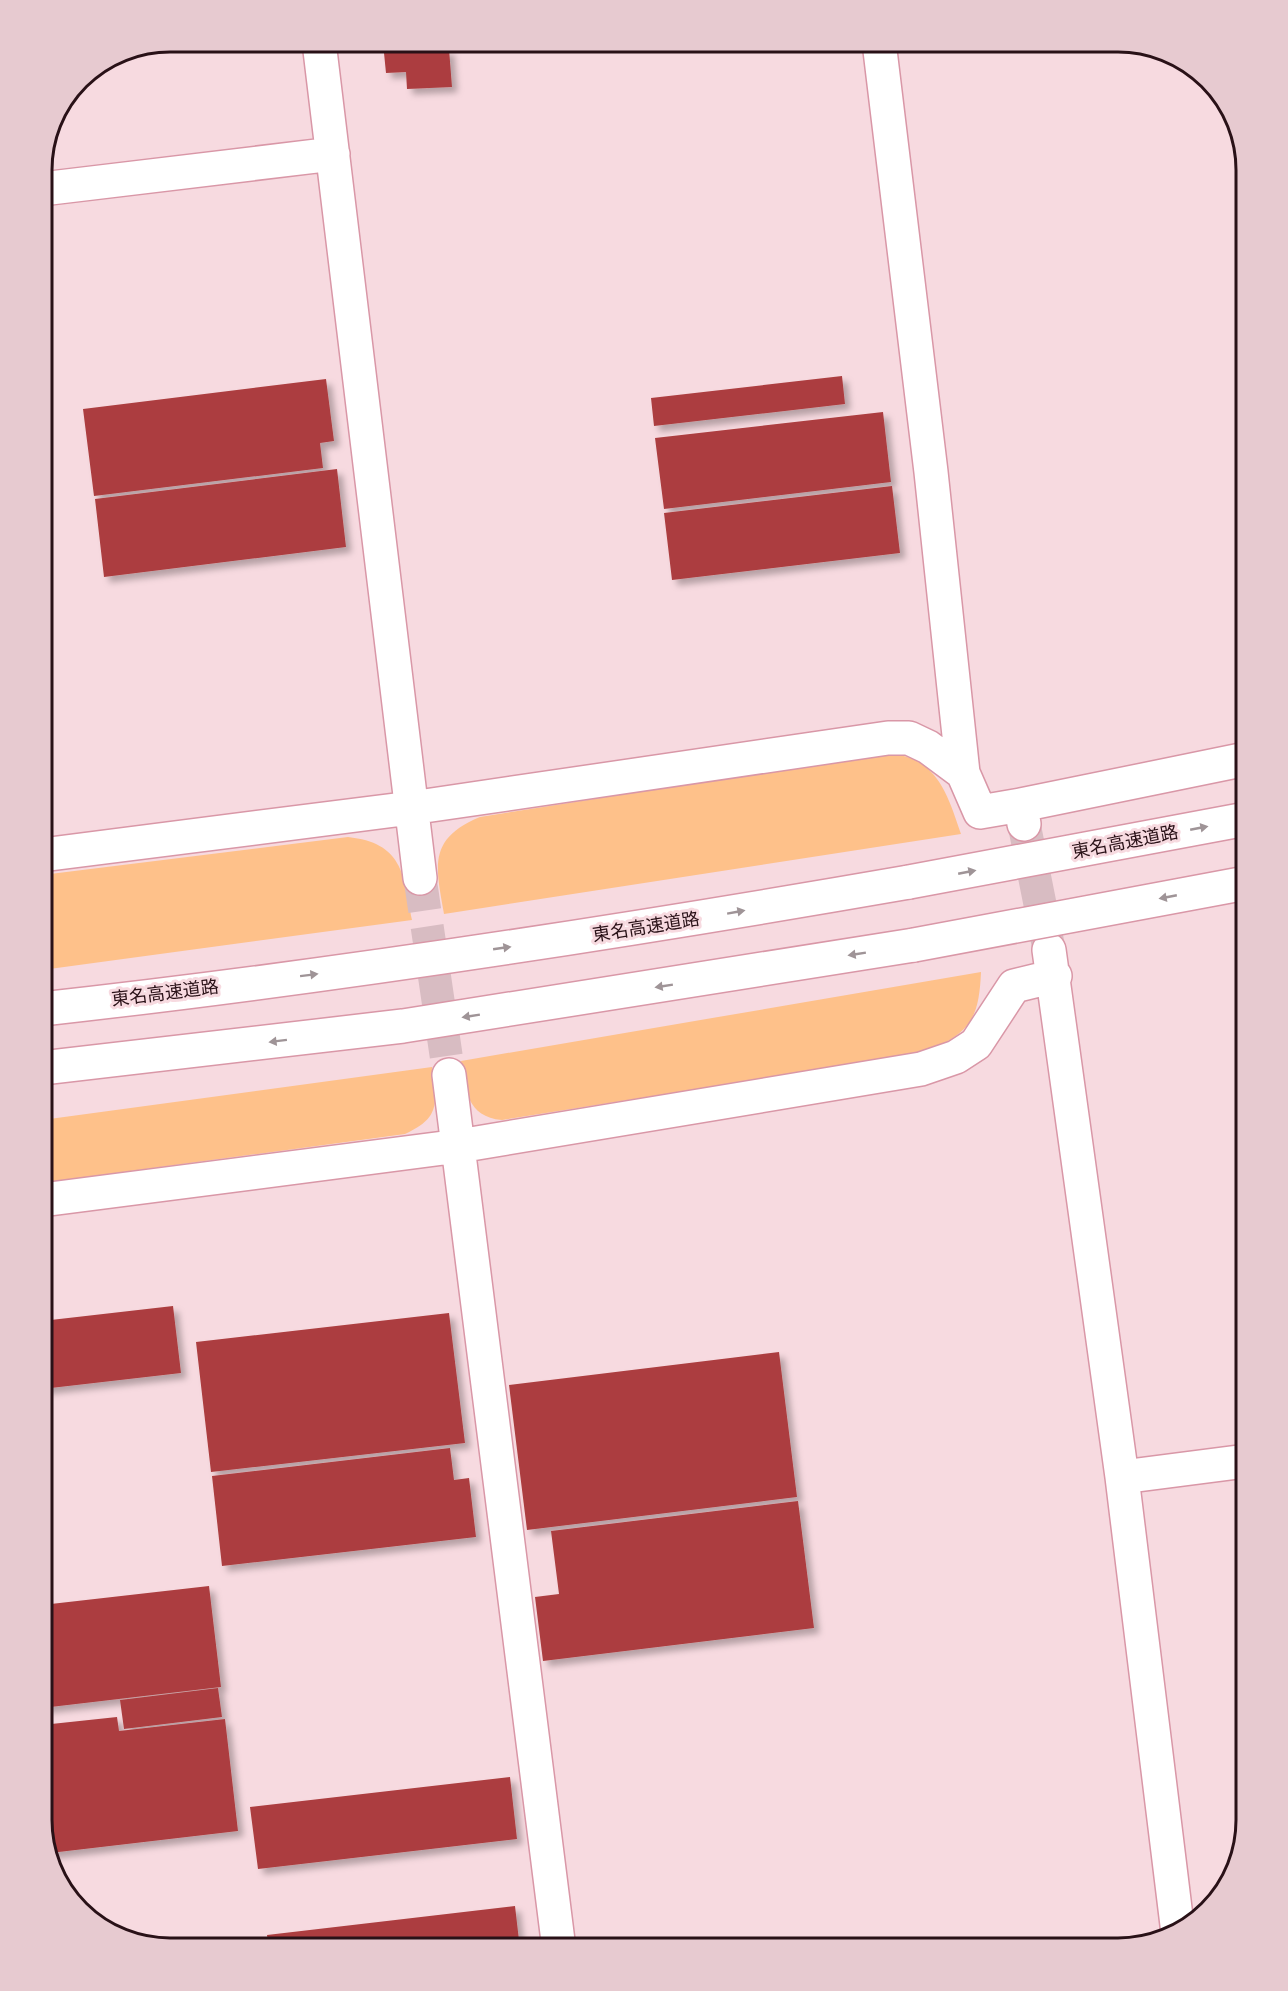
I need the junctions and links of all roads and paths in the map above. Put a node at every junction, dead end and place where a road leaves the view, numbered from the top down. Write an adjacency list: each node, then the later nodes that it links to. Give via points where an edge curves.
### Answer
1 (321, 53): 3 (main road)
2 (880, 53): 6 (main road, via 933,484)
3 (333, 154): 4 (main road); 7 (main road)
4 (53, 188)
5 (1236, 761): 6 (main road, via 1023,814 980,813)
6 (963, 773): 7 (main road, via 909,738 888,738)
7 (411, 808): 9 (main road); 10 (main road)
8 (1236, 821): 12 (main road, 東名高速道路, one-way to 8, bridge, via 398,964 694,920)
9 (53, 854)
10 (420, 878)
11 (1236, 885): 13 (main road, one-way to 13, bridge, via 914,945 403,1026)
12 (52, 1008)
13 (52, 1067)
14 (449, 1076): 15 (main road)
15 (459, 1146): 16 (main road); 18 (main road, via 921,1069 956,1057 976,1044 1014,986 1052,963); 20 (main road)
16 (52, 1199)
17 (1236, 1462): 18 (main road)
18 (1122, 1477): 19 (main road)
19 (1177, 1923)
20 (558, 1938)

